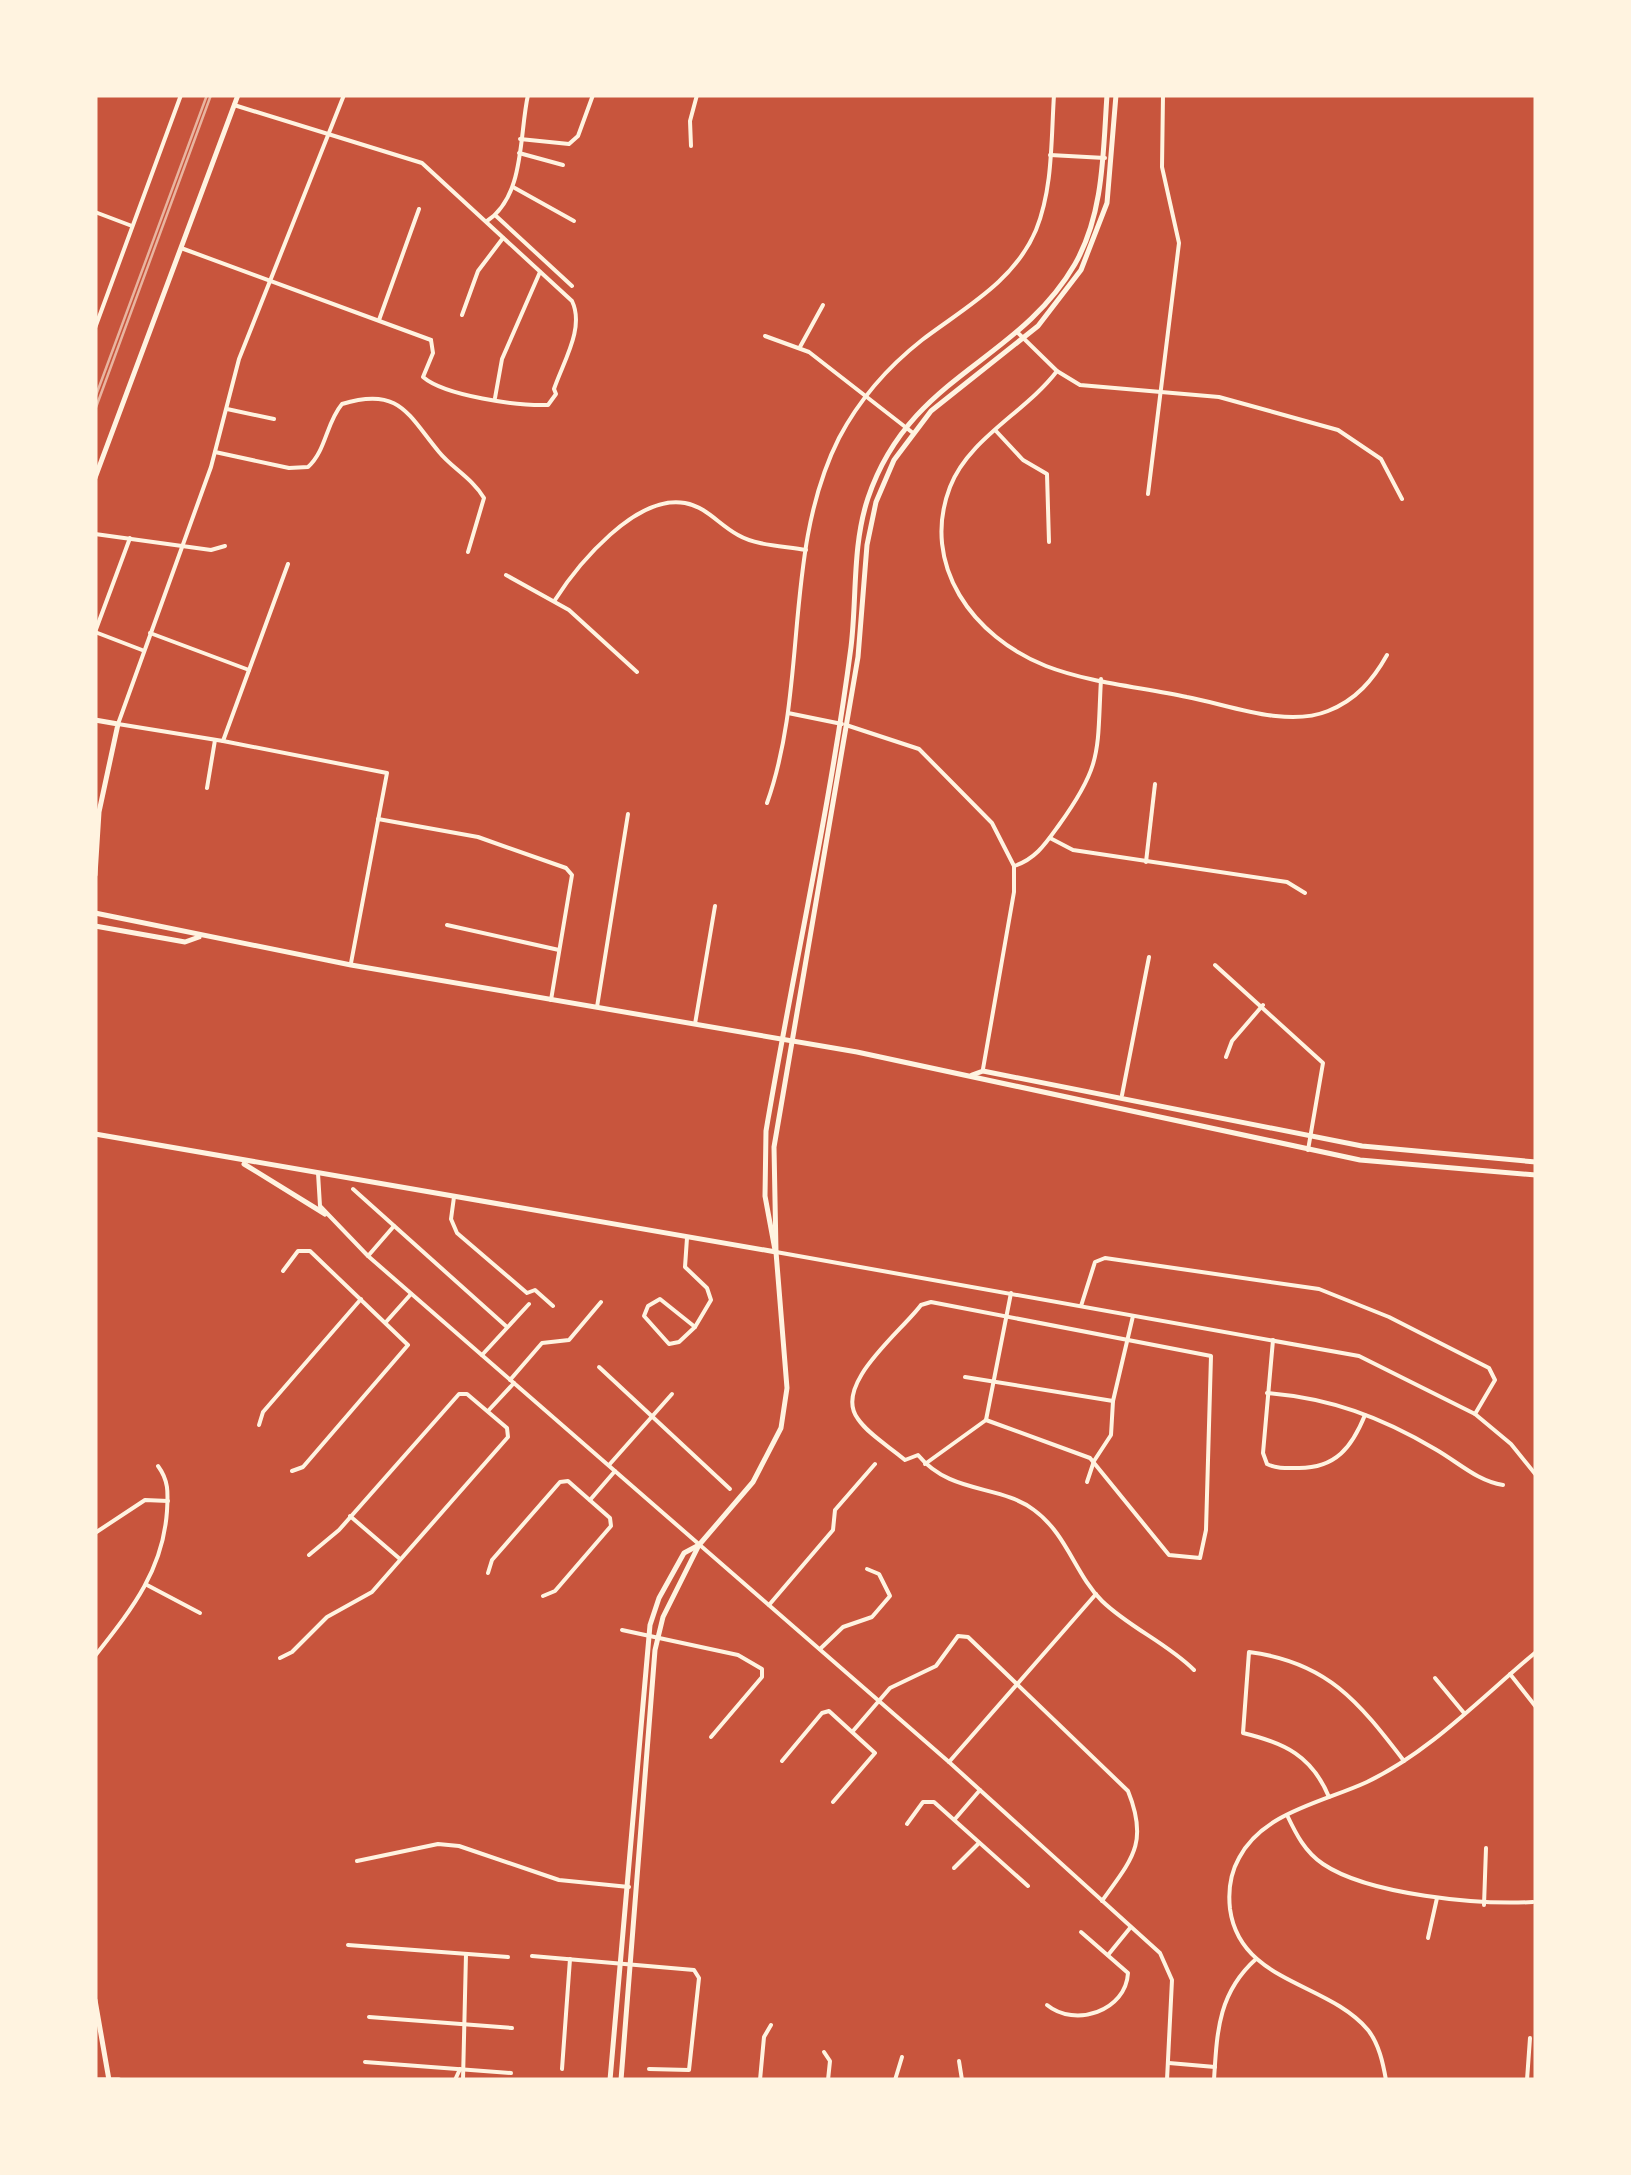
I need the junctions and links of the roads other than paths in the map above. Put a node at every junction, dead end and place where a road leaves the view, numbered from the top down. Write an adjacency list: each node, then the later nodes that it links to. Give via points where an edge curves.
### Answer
1 (181, 95): 26 (street)
2 (238, 95): 11 (main road)
3 (344, 95): 12 (street)
4 (528, 95): 13 (street)
5 (593, 95): 13 (street, via 569,144)
6 (697, 95): 14 (street)
7 (1054, 95): 16 (street)
8 (1107, 95): 17 (main road)
9 (1116, 95): 18 (main road)
10 (1163, 95): 42 (street, via 1162,168 1179,243)
11 (234, 105): 12 (street); 28 (main road)
12 (329, 135): 24 (street, via 422,163); 30 (street)
13 (519, 138): 15 (street)
14 (692, 146)
15 (519, 153): 19 (street); 20 (street)
16 (1050, 154): 17 (street); 43 (street, via 1040,217 1015,265 902,357)
17 (1103, 158): 18 (street); 37 (main road, via 1098,198 1075,263)
18 (1112, 159): 39 (main road, via 1090,252 1057,305)
19 (563, 165)
20 (512, 187): 23 (street); 25 (street)
21 (419, 209): 35 (street)
22 (95, 212): 26 (street)
23 (496, 215): 24 (street); 31 (street)
24 (487, 220): 27 (street)
25 (574, 222)
26 (132, 226): 34 (street)
27 (503, 238): 29 (street); 33 (street, via 478,270)
28 (181, 248): 30 (street); 51 (main road)
29 (540, 272): 44 (street, via 502,359); 44 (street, via 576,311 578,323 556,394 548,404)
30 (270, 282): 35 (street); 45 (street)
31 (572, 286)
32 (823, 305): 40 (street)
33 (462, 315)
34 (97, 317): 36 (street)
35 (379, 320): 44 (street, via 431,340 423,377 446,390)
36 (95, 328)
37 (1017, 332): 39 (street); 47 (main road, via 929,399)
38 (765, 336): 40 (street)
39 (1023, 339): 41 (street); 49 (main road)
40 (800, 346): 43 (street)
41 (1057, 372): 42 (street, via 1093,388); 48 (street)
42 (1161, 393): 52 (street); 53 (street, via 1228,399 1354,437 1381,459)
43 (866, 396): 47 (street); 59 (street, via 822,478)
44 (495, 398)
45 (226, 409): 46 (street); 50 (street)
46 (274, 419)
47 (905, 426): 49 (street); 73 (main road, via 884,461 861,527)
48 (996, 431): 56 (street, via 1047,474); 70 (street, via 971,454 950,488 940,545 951,584 967,607 1025,656)
49 (913, 432): 75 (main road, via 894,460 870,526)
50 (215, 452): 57 (street); 60 (street, via 308,467 342,404 389,402 415,415 439,453 484,498)
51 (95, 478)
52 (1148, 494)
53 (1402, 499)
54 (95, 534): 55 (street)
55 (130, 538): 57 (street); 64 (street)
56 (1049, 542)
57 (182, 545): 58 (street); 65 (street)
58 (225, 546)
59 (806, 550): 63 (street, via 738,536 695,506 665,503 590,550); 71 (street)
60 (468, 552)
61 (288, 564): 68 (street)
62 (506, 575): 63 (street)
63 (555, 600): 69 (street)
64 (95, 632): 66 (street)
65 (150, 633): 66 (street); 68 (street)
66 (143, 651): 74 (street)
67 (1387, 655): 70 (street, via 1352,699 1306,716)
68 (248, 670): 77 (street)
69 (637, 672)
70 (1101, 679): 83 (street, via 1094,771)
71 (788, 713): 73 (street); 80 (street)
72 (95, 720): 74 (main road)
73 (838, 723): 75 (street); 101 (main road)
74 (118, 724): 76 (street); 86 (main road, via 99,812)
75 (846, 725): 85 (street, via 919,749 997,830); 102 (main road)
76 (214, 740): 77 (street); 79 (street)
77 (222, 741): 82 (street, via 388,773)
78 (1155, 784): 84 (street)
79 (207, 788)
80 (767, 803)
81 (628, 814): 99 (street)
82 (378, 819): 93 (street, via 478,838 563,867 572,875); 96 (street)
83 (1050, 838): 84 (street, via 1073,850); 85 (street)
84 (1146, 862): 87 (street, via 1287,882)
85 (1014, 866): 104 (street)
86 (95, 875)
87 (1305, 893)
88 (715, 906): 100 (street)
89 (95, 914): 92 (main road)
90 (447, 924): 93 (street)
91 (95, 926): 92 (main road, via 185,942)
92 (199, 937): 96 (main road)
93 (560, 950): 97 (street)
94 (1149, 957): 107 (street)
95 (1215, 965): 98 (street)
96 (351, 966): 97 (main road)
97 (551, 1000): 99 (main road)
98 (1263, 1005): 103 (street); 109 (street, via 1323,1063)
99 (597, 1008): 100 (main road)
100 (695, 1024): 101 (main road)
101 (782, 1040): 102 (main road); 120 (main road, via 765,1176)
102 (792, 1041): 105 (main road); 120 (main road, via 778,1118)
103 (1226, 1057)
104 (983, 1070): 105 (main road); 106 (street); 107 (main road)
105 (972, 1074): 106 (main road)
106 (981, 1082): 110 (main road)
107 (1122, 1095): 109 (main road)
108 (95, 1134): 111 (main road)
109 (1311, 1137): 110 (street); 112 (main road)
110 (1308, 1150): 114 (main road)
111 (237, 1160): 113 (main road); 117 (main road)
112 (1536, 1162)
113 (318, 1173): 116 (main road); 117 (street, via 316,1194)
114 (1536, 1174)
115 (353, 1189): 118 (street)
116 (454, 1197): 119 (main road); 128 (street, via 457,1233 527,1293 535,1290)
117 (325, 1214): 121 (street)
118 (394, 1226): 121 (street); 133 (street)
119 (687, 1238): 120 (main road); 134 (street, via 685,1267 711,1300)
120 (776, 1252): 123 (street); 166 (main road, via 787,1388 781,1428 758,1475)
121 (368, 1256): 124 (street)
122 (283, 1271): 125 (street, via 305,1249)
123 (1011, 1293): 129 (street); 131 (street)
124 (411, 1294): 132 (street); 137 (street)
125 (361, 1299): 132 (street); 150 (street, via 262,1412)
126 (600, 1302): 140 (street, via 569,1340 542,1342)
127 (529, 1304): 133 (street)
128 (553, 1306)
129 (1080, 1306): 130 (street); 147 (street, via 1095,1262 1105,1258 1319,1290 1389,1316 1489,1368 1493,1388)
130 (1134, 1316): 135 (street); 136 (street)
131 (1006, 1319): 135 (street); 141 (street); 153 (street, via 921,1305 853,1386 850,1405 858,1420 905,1460 918,1455)
132 (386, 1322): 156 (street, via 406,1339 404,1352 303,1467)
133 (508, 1327): 137 (street)
134 (695, 1327): 134 (street, via 669,1344 644,1316 660,1299)
135 (1128, 1338): 144 (street); 151 (street, via 1211,1356 1200,1558 1169,1555)
136 (1273, 1340): 142 (street); 147 (street, via 1359,1356)
137 (482, 1355): 140 (street)
138 (599, 1368): 148 (street)
139 (965, 1377): 141 (street)
140 (512, 1382): 145 (street); 155 (street)
141 (995, 1383): 144 (street); 149 (street)
142 (1267, 1393): 146 (street, via 1322,1399); 146 (street, via 1263,1453 1274,1468 1332,1462 1344,1454)
143 (672, 1394): 148 (street)
144 (1113, 1401): 151 (street, via 1111,1435)
145 (488, 1411): 164 (street, via 459,1394); 168 (street, via 508,1428 508,1437)
146 (1366, 1414): 160 (street)
147 (1476, 1414): 158 (street)
148 (652, 1416): 155 (street); 161 (street)
149 (986, 1420): 151 (street); 153 (street)
150 (260, 1424)
151 (1094, 1461): 159 (street)
152 (875, 1464): 174 (street, via 835,1510 834,1530)
153 (925, 1464): 172 (street, via 969,1489 1034,1509 1073,1552)
154 (158, 1466): 163 (street, via 167,1478)
155 (609, 1466): 157 (street)
156 (292, 1471)
157 (615, 1471): 162 (street); 166 (street)
158 (1536, 1475)
159 (1087, 1482)
160 (1503, 1485)
161 (730, 1489)
162 (590, 1500): 170 (street, via 568,1480 560,1482); 173 (street, via 611,1526 555,1591)
163 (168, 1501): 165 (street, via 145,1500); 171 (street, via 161,1552)
164 (350, 1516): 167 (street); 168 (street)
165 (95, 1533)
166 (699, 1544): 174 (street); 177 (main road, via 675,1566); 178 (main road)
167 (309, 1555)
168 (401, 1560): 182 (street, via 372,1592 328,1617)
169 (867, 1569): 179 (street, via 879,1574 890,1596 872,1617 843,1627)
170 (488, 1573)
171 (148, 1585): 175 (street); 181 (street)
172 (1096, 1594): 183 (street); 186 (street)
173 (543, 1596)
174 (769, 1605): 179 (street)
175 (200, 1612)
176 (622, 1630): 177 (street)
177 (648, 1635): 178 (street); 206 (main road)
178 (658, 1637): 191 (street, via 738,1655 762,1669); 207 (main road)
179 (820, 1649): 187 (street)
180 (1536, 1652): 184 (street)
181 (95, 1656)
182 (280, 1658)
183 (1194, 1670)
184 (1510, 1674): 188 (street); 189 (street)
185 (1434, 1678): 189 (street)
186 (1016, 1685): 187 (street, via 968,1637 958,1636 936,1666); 194 (street); 209 (street, via 1128,1792 1138,1816 1133,1858)
187 (879, 1700): 190 (street); 194 (street)
188 (1536, 1707)
189 (1464, 1713): 193 (street)
190 (852, 1731): 192 (street, via 829,1711 822,1713); 197 (street, via 874,1750 874,1758)
191 (711, 1737)
192 (782, 1761)
193 (1404, 1761): 196 (street); 196 (street, via 1324,1674 1249,1652 1243,1733 1280,1742 1302,1756)
194 (949, 1762): 195 (street)
195 (980, 1790): 199 (street); 209 (street)
196 (1329, 1797): 198 (street)
197 (833, 1802)
198 (1287, 1815): 208 (street, via 1306,1849 1326,1867); 221 (street, via 1243,1849 1229,1887 1232,1922)
199 (955, 1819): 200 (street, via 928,1801); 201 (street)
200 (907, 1824)
201 (979, 1843): 204 (street); 205 (street)
202 (1486, 1848): 211 (street)
203 (358, 1861): 206 (street, via 438,1844 459,1846 559,1880)
204 (954, 1868)
205 (1028, 1886)
206 (625, 1887): 207 (street); 222 (main road)
207 (636, 1888): 223 (main road)
208 (1437, 1898): 211 (street); 214 (street)
209 (1102, 1901): 212 (street)
210 (1533, 1902): 211 (street)
211 (1484, 1905)
212 (1132, 1926): 217 (street); 235 (street, via 1171,1974)
213 (1081, 1932): 217 (street)
214 (1428, 1938)
215 (348, 1946): 216 (street)
216 (466, 1954): 218 (street); 227 (street)
217 (1108, 1955): 225 (street, via 1128,1972 1108,2006 1070,2018)
218 (508, 1956)
219 (532, 1956): 220 (street)
220 (570, 1959): 222 (street); 238 (street)
221 (1256, 1959): 236 (street, via 1222,2003); 254 (street, via 1353,2016 1376,2044)
222 (619, 1962): 223 (street); 246 (main road)
223 (630, 1962): 239 (street, via 690,1969 698,1978 689,2070); 247 (main road)
224 (95, 2000): 242 (main road)
225 (1047, 2005)
226 (369, 2017): 227 (street)
227 (462, 2025): 229 (street); 237 (street)
228 (770, 2025): 248 (street)
229 (512, 2028)
230 (1530, 2038): 255 (street)
231 (824, 2052): 249 (street)
232 (902, 2057): 250 (street)
233 (959, 2061): 251 (street)
234 (365, 2062): 237 (street)
235 (1168, 2063): 236 (street); 252 (street)
236 (1214, 2066): 253 (street)
237 (460, 2068): 240 (street); 244 (street); 245 (street)
238 (562, 2068)
239 (649, 2068)
240 (510, 2073)
241 (95, 2080): 242 (main road)
242 (108, 2080): 243 (main road)
243 (118, 2080)
244 (455, 2080)
245 (463, 2080)
246 (610, 2080)
247 (621, 2080)
248 (760, 2080)
249 (828, 2080)
250 (895, 2080)
251 (962, 2080)
252 (1167, 2080)
253 (1214, 2080)
254 (1386, 2080)
255 (1527, 2080)

